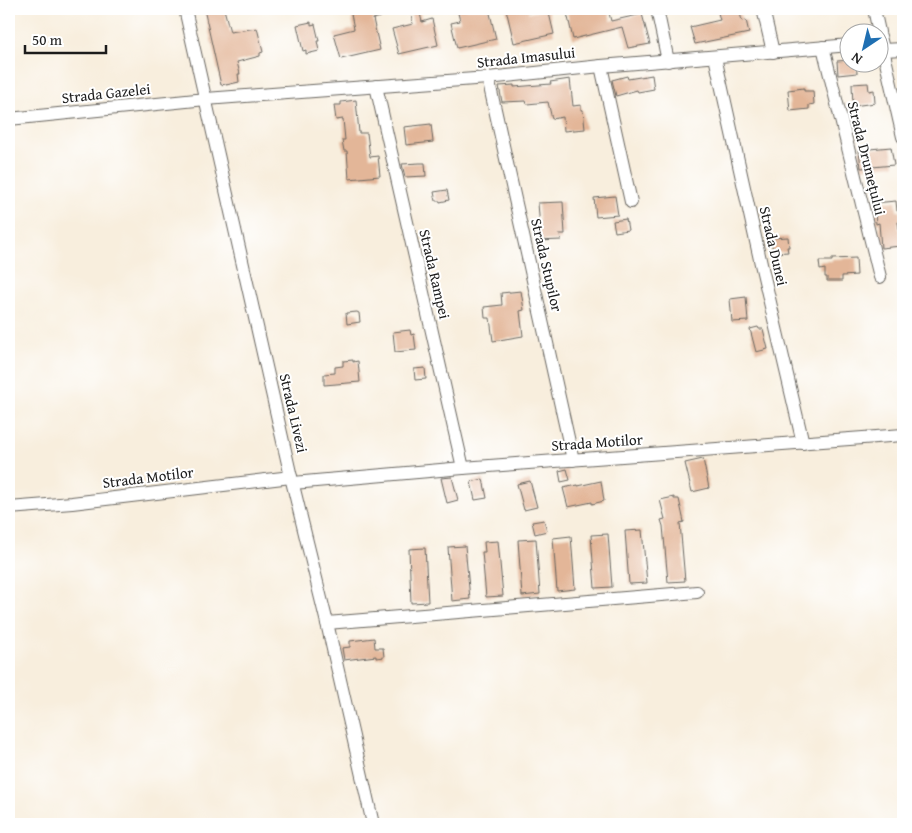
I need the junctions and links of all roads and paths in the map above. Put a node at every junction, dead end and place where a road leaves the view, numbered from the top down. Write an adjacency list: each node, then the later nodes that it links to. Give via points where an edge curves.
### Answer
1 (185, 9): 17 (street, Strada Livezi)
2 (657, 9): 12 (street)
3 (763, 9): 10 (street)
4 (874, 9): 5 (street)
5 (876, 22)
6 (890, 44): 9 (street)
7 (840, 46): 8 (street, Strada Imasului)
8 (824, 47): 10 (street, Strada Imasului); 21 (street, Strada Drumețului)
9 (903, 49)
10 (773, 52): 11 (street, Strada Imasului)
11 (715, 57): 12 (street, Strada Imasului); 23 (street, Strada Dunei)
12 (668, 60): 13 (street, Strada Imasului)
13 (601, 66): 15 (street, Strada Imasului); 20 (street)
14 (888, 72): 19 (street)
15 (488, 78): 16 (street, Strada Imasului); 24 (street, Strada Stupilor)
16 (376, 86): 17 (street, Strada Imasului); 25 (street, Strada Rampei)
17 (206, 99): 18 (street, Strada Gazelei); 26 (street, Strada Livezi)
18 (9, 119)
19 (902, 131)
20 (631, 202)
21 (880, 277)
22 (903, 435): 23 (street, Strada Motilor)
23 (804, 443): 24 (street, Strada Motilor)
24 (573, 460): 25 (street, Strada Motilor)
25 (463, 468): 26 (street, Strada Motilor)
26 (292, 480): 27 (street, Strada Motilor); 29 (street, Strada Livezi)
27 (9, 508)
28 (697, 592): 29 (street)
29 (327, 624): 30 (street, Strada Livezi)
30 (373, 824)

